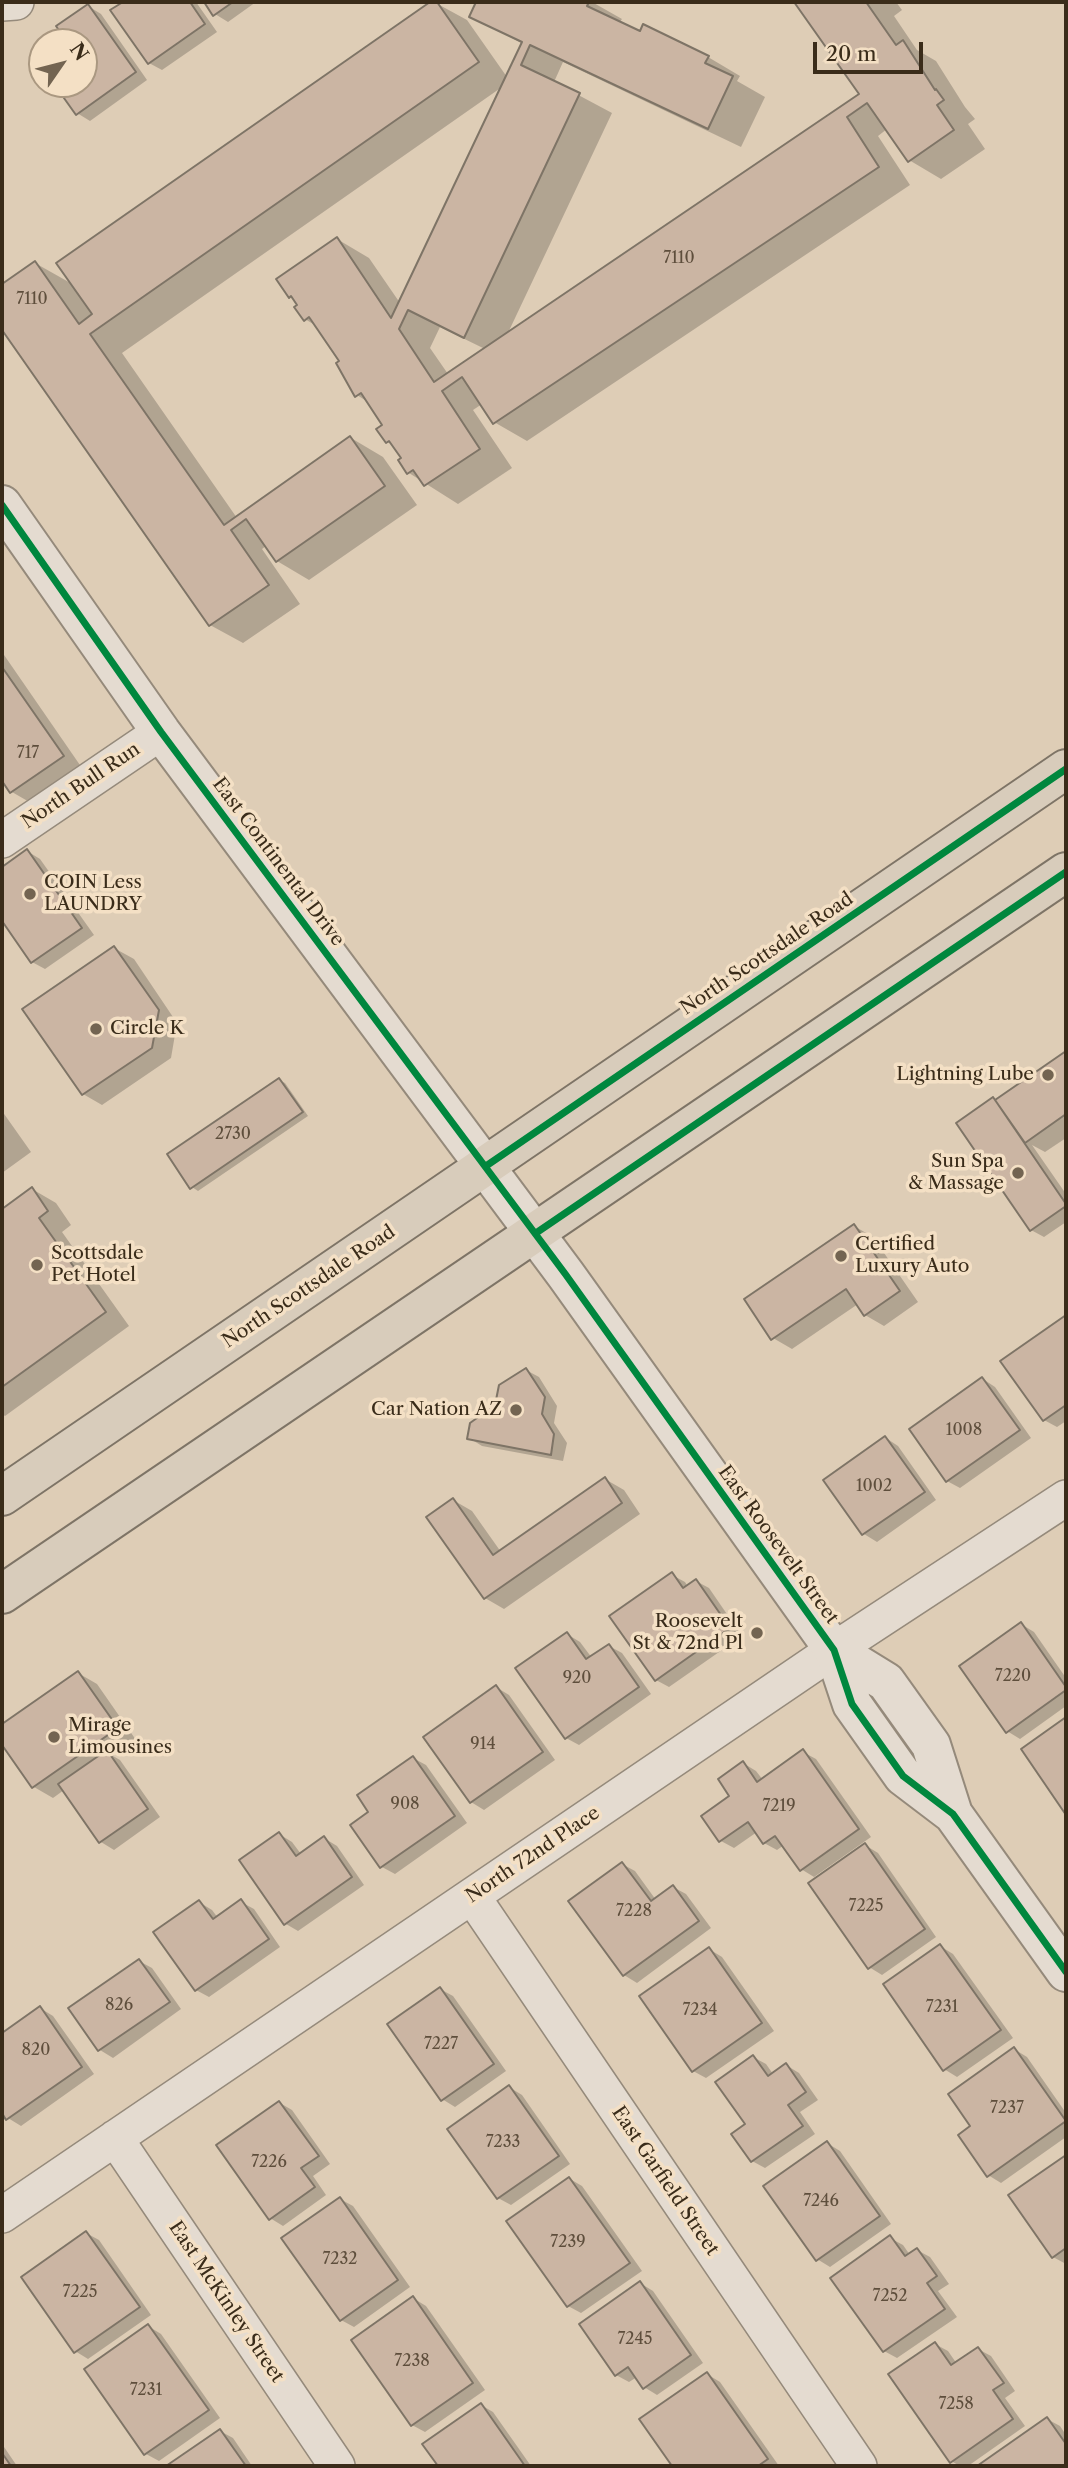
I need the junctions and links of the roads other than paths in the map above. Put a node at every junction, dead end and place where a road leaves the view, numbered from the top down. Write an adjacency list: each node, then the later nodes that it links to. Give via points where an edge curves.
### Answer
1 (2, 505): 2 (street, East Continental Drive)
2 (161, 732): 4 (street, North Bull Run); 6 (street, East Continental Drive)
3 (1066, 769): 6 (main road, North Scottsdale Road)
4 (2, 840)
5 (1066, 872): 7 (main road)
6 (486, 1166): 7 (street, East Continental Drive); 8 (main road, North Scottsdale Road)
7 (536, 1233): 10 (main road); 11 (street, East Roosevelt Street)
8 (2, 1496)
9 (1066, 1498): 11 (street, North 72nd Place)
10 (2, 1594)
11 (834, 1650): 12 (street, North 72nd Place); 13 (street, East Roosevelt Street, via 886,1682 931,1745 953,1814)
12 (472, 1896): 14 (street, North 72nd Place); 17 (street, East Garfield Street)
13 (1066, 1972)
14 (115, 2138): 15 (street, North 72nd Place); 16 (street, East McKinley Street)
15 (2, 2215)
16 (337, 2466)
17 (859, 2466)

